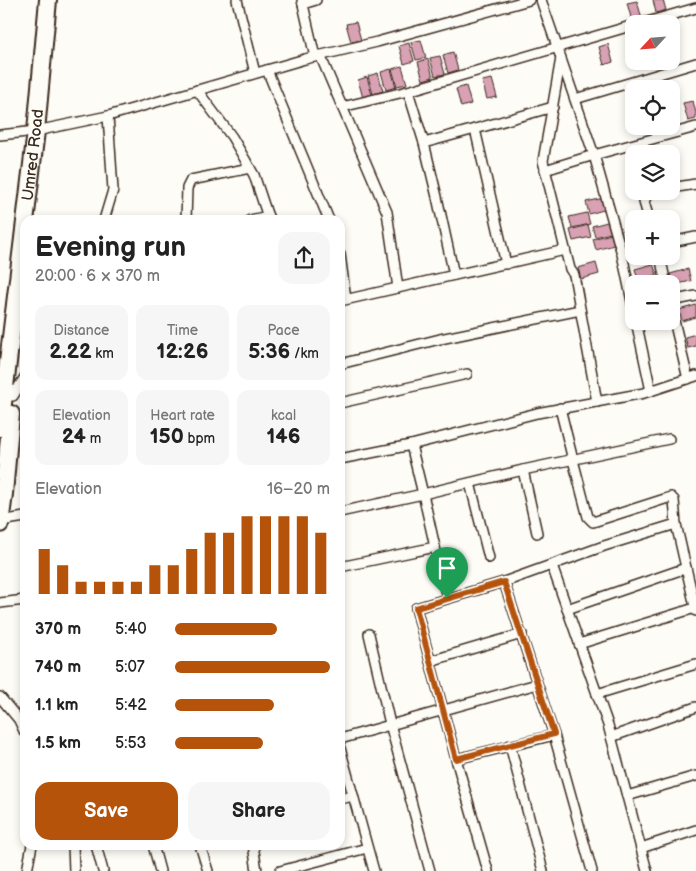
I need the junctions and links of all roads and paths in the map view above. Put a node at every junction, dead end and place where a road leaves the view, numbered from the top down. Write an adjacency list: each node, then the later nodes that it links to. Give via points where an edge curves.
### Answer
1 (48, 0): 25 (highway, Umred Road)
2 (59, 0): 25 (highway, via 51,82)
3 (237, 0): 17 (street)
4 (316, 0): 8 (street)
5 (529, 0): 7 (street)
6 (541, 0): 12 (street)
7 (519, 1): 13 (street)
8 (302, 2): 13 (street)
9 (696, 8): 10 (street)
10 (672, 15)
11 (625, 29): 12 (street)
12 (557, 48): 14 (street); 19 (street)
13 (318, 56): 16 (street); 21 (street)
14 (561, 58): 20 (street); 22 (street)
15 (696, 63): 20 (street)
16 (267, 70): 17 (street); 39 (street)
17 (255, 73): 18 (street)
18 (198, 90): 23 (street); 30 (street)
19 (408, 91): 21 (street); 28 (street)
20 (575, 100): 29 (street)
21 (342, 107): 46 (street, via 387,212)
22 (552, 107): 26 (street); 31 (street, via 543,162)
23 (108, 116): 25 (street); 36 (street, via 113,190)
24 (696, 127): 29 (street)
25 (39, 130): 27 (street); 34 (highway, Umred Road); 35 (highway, via 41,158)
26 (475, 130): 28 (street); 43 (street)
27 (0, 135)
28 (424, 143): 44 (street)
29 (594, 155): 31 (street); 45 (street)
30 (250, 168): 37 (street, via 191,180 187,188); 38 (street)
31 (545, 170): 42 (street)
32 (696, 184): 33 (street)
33 (680, 187)
34 (30, 215)
35 (35, 215)
36 (106, 215)
37 (186, 215)
38 (268, 215)
39 (327, 215)
40 (696, 237): 41 (street)
41 (680, 240)
42 (565, 250): 43 (street); 51 (street, via 574,275)
43 (506, 264): 44 (street)
44 (454, 275): 46 (street)
45 (626, 275)
46 (398, 288): 49 (street)
47 (696, 296): 48 (street)
48 (680, 299)
49 (345, 300)
50 (20, 303): 57 (highway, Umred Road)
51 (580, 310): 55 (street, via 440,338); 62 (street)
52 (638, 330): 59 (street)
53 (678, 330): 58 (street)
54 (20, 332): 57 (highway)
55 (345, 363)
56 (467, 374): 61 (street)
57 (12, 376): 60 (highway)
58 (692, 378): 59 (street)
59 (651, 391): 62 (street)
60 (8, 396): 64 (highway); 74 (highway)
61 (345, 402)
62 (597, 402): 63 (street)
63 (560, 408): 66 (street); 68 (street)
64 (0, 428)
65 (669, 439): 68 (street)
66 (411, 445): 67 (street); 71 (street)
67 (345, 458)
68 (573, 460): 69 (street); 75 (street, via 588,517 593,522 671,497)
69 (523, 470): 70 (street); 76 (street)
70 (470, 483): 71 (street); 78 (street)
71 (424, 494): 72 (street); 77 (street)
72 (345, 511)
73 (20, 518): 74 (street)
74 (0, 523)
75 (676, 524): 80 (street); 81 (street)
76 (538, 533)
77 (435, 547): 79 (street); 83 (street)
78 (489, 558)
79 (345, 566)
80 (552, 566): 82 (street); 86 (street)
81 (686, 568): 86 (street); 87 (street)
82 (504, 582): 83 (street); 89 (street)
83 (447, 598): 91 (street, via 416,608)
84 (20, 601): 85 (street)
85 (0, 603)
86 (566, 609): 90 (street)
87 (696, 609): 90 (street)
88 (368, 634): 99 (street)
89 (522, 634): 91 (street); 93 (street)
90 (579, 644): 94 (street)
91 (430, 661): 97 (street)
92 (696, 664): 94 (street)
93 (537, 684): 97 (street); 100 (street)
94 (597, 694): 101 (street)
95 (0, 697): 98 (street)
96 (696, 707): 101 (street)
97 (443, 710): 99 (street); 104 (street)
98 (20, 717)
99 (390, 724): 102 (street); 127 (street)
100 (554, 734): 103 (street); 130 (street)
101 (611, 737): 108 (street)
102 (345, 738)
103 (510, 745): 104 (street); 129 (street)
104 (456, 759): 128 (street)
105 (345, 766): 107 (street)
106 (696, 776): 108 (street)
107 (353, 796): 109 (street); 111 (street)
108 (627, 796): 112 (street)
109 (345, 798)
110 (696, 830): 112 (street)
111 (367, 848): 125 (street); 126 (street)
112 (641, 848): 131 (street)
113 (31, 850): 119 (street)
114 (73, 850): 120 (street)
115 (97, 850): 121 (street)
116 (154, 850): 122 (street)
117 (202, 850): 123 (street)
118 (254, 850): 124 (street)
119 (27, 871)
120 (74, 871)
121 (103, 871)
122 (160, 871)
123 (208, 871)
124 (257, 871)
125 (280, 871)
126 (374, 871)
127 (430, 871)
128 (488, 871)
129 (543, 871)
130 (592, 871)
131 (647, 871)

